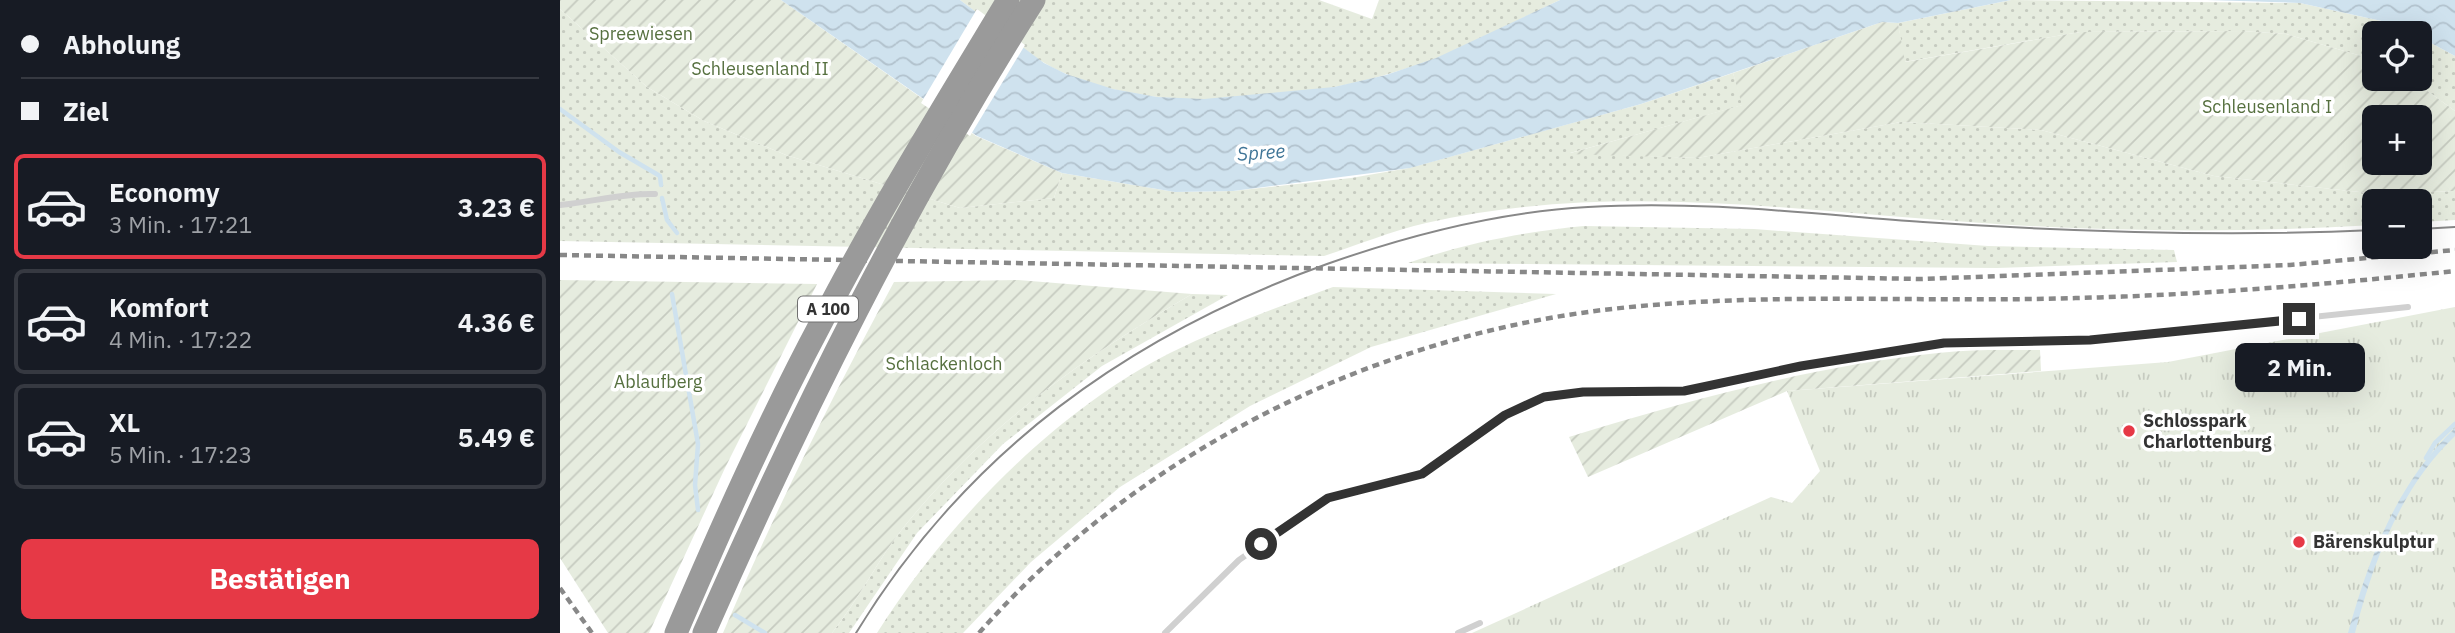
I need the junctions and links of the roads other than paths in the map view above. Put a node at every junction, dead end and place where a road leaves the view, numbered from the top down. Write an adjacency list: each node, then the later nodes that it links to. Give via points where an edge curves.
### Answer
1 (1008, 0): 7 (highway, A 100, bridge, via 908,164 821,322 728,511)
2 (1034, 0): 8 (highway, A 100, bridge, via 929,174 844,336)
3 (655, 194): 4 (lane, via 627,193 601,202)
4 (560, 205)
5 (2408, 307): 9 (lane, via 2090,340 1944,343 1684,391 1544,397 1505,415 1422,474 1328,498 1239,560)
6 (1480, 623): 10 (lane)
7 (676, 633)
8 (704, 633)
9 (1165, 633)
10 (1458, 633)

